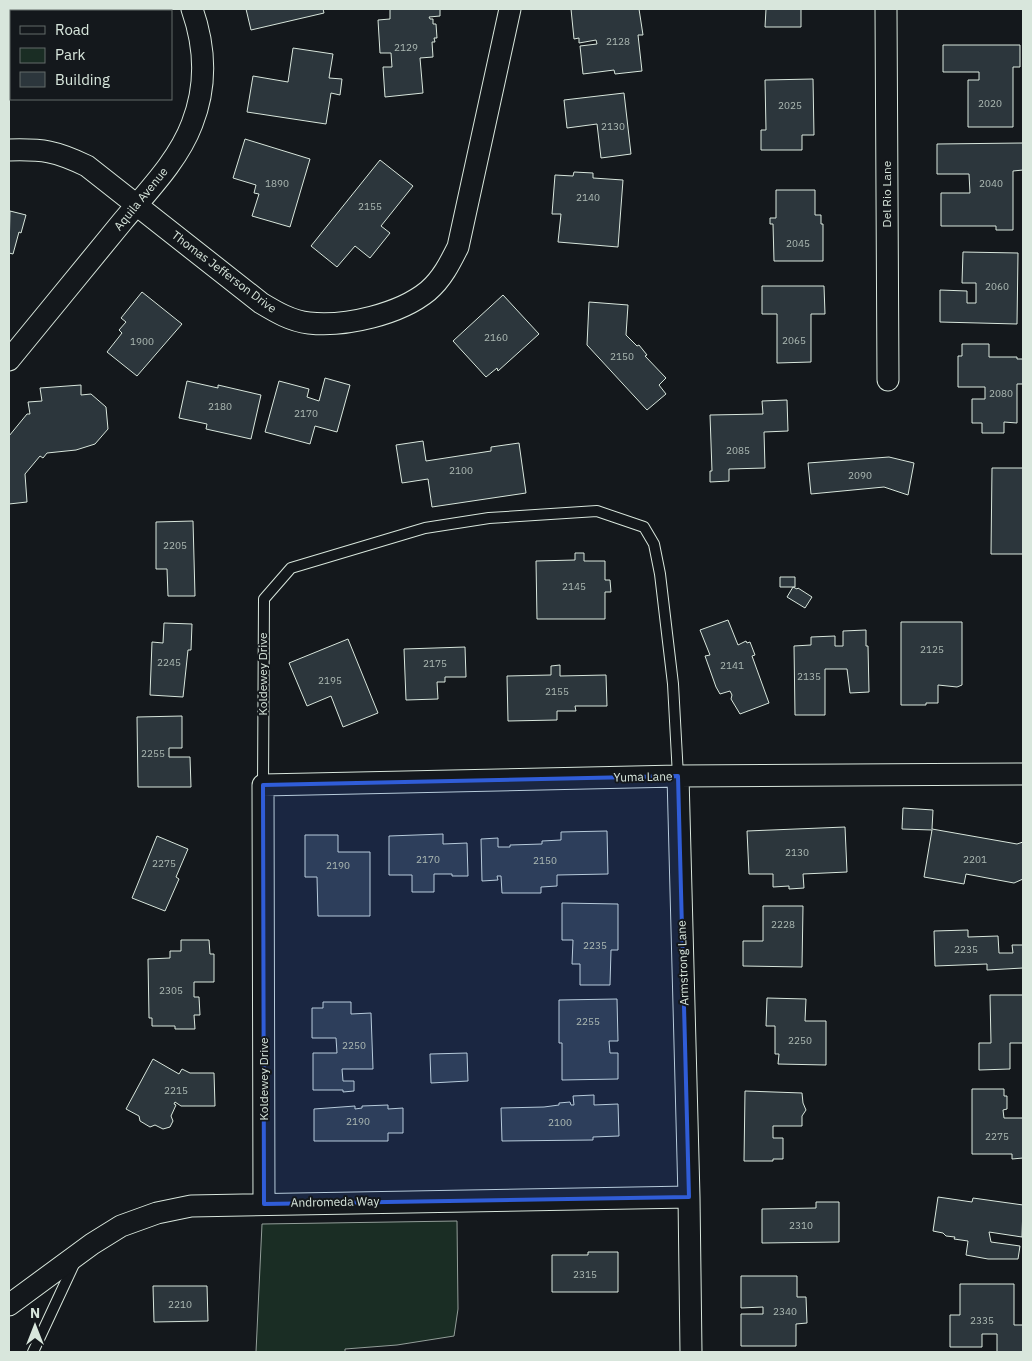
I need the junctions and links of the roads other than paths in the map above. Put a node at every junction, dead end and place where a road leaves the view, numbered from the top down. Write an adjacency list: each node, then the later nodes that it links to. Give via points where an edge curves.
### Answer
1 (192, 9): 5 (street, Aquila Avenue, via 199,29 203,61 201,93 192,124 179,149)
2 (510, 9): 5 (street, Thomas Jefferson Drive, via 458,247 446,270 429,290 409,305 387,314 333,324 308,323 282,316 260,303)
3 (886, 9): 7 (street, Del Rio Lane)
4 (9, 150): 5 (street, Thomas Jefferson Drive, via 39,149 65,155 87,166)
5 (137, 205): 6 (street, Aquila Avenue)
6 (9, 360)
7 (888, 380)
8 (660, 574): 10 (lane, Armstrong Lane, via 673,684); 11 (lane, Koldewey Drive, via 654,544 644,527 597,511 489,518 424,528 292,568 264,599)
9 (1023, 774): 10 (street, Yuma Lane)
10 (678, 776): 11 (street, Yuma Lane); 12 (street, Armstrong Lane)
11 (263, 785): 13 (street, Koldewey Drive)
12 (690, 1196): 13 (street, Andromeda Way); 17 (street, Armstrong Lane)
13 (264, 1204): 14 (street, Andromeda Way, via 191,1206 157,1213 121,1226)
14 (78, 1254): 15 (street, Andromeda Way); 16 (lane)
15 (9, 1305)
16 (32, 1352)
17 (691, 1352)

